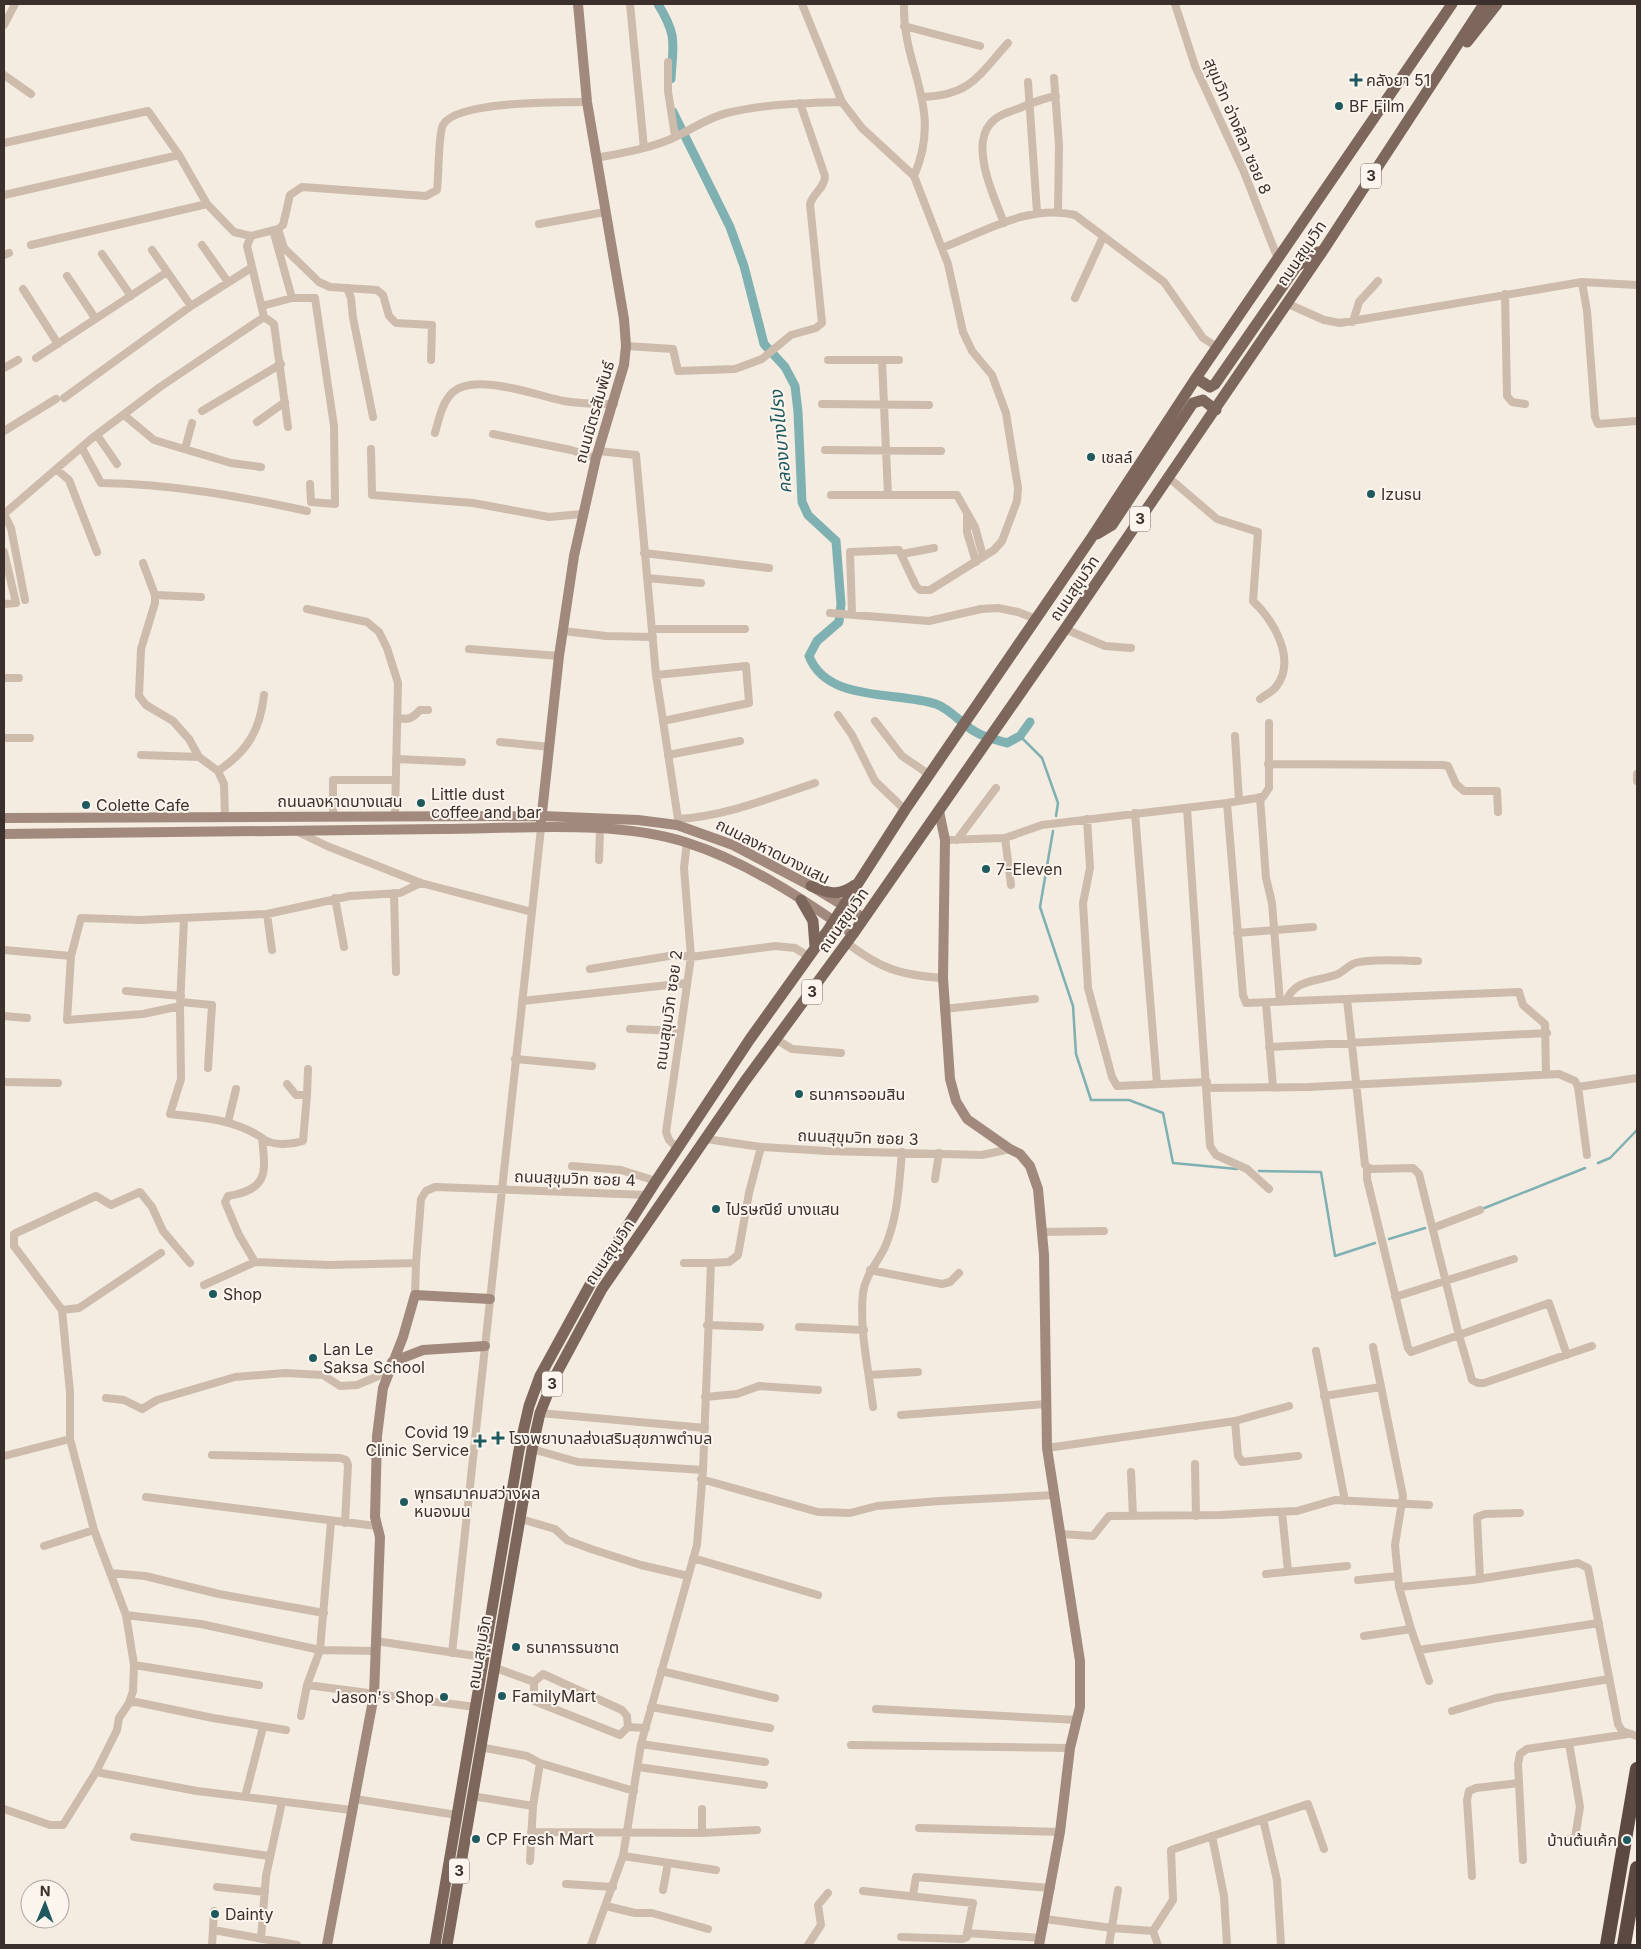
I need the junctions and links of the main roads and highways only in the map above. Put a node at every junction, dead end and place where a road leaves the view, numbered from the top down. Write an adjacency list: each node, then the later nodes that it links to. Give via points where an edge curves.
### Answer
1 (1452, 4): 6 (main road, ถนนสุขุมวิท / 3)
2 (1484, 4): 4 (main road, ถนนสุขุมวิท / 3)
3 (1497, 4): 4 (main road)
4 (1418, 104): 5 (main road, ถนนสุขุมวิท / 3)
5 (1324, 249): 6 (main road, via 1296,267 1215,384 1210,387); 7 (main road, ถนนสุขุมวิท / 3)
6 (1196, 378): 8 (main road, ถนนสุขุมวิท / 3)
7 (1216, 410): 8 (main road, via 1203,400 1193,403 1112,525); 16 (main road, ถนนสุขุมวิท / 3, via 979,755 745,1081 602,1289 554,1378 540,1413 532,1449)
8 (1092, 537): 9 (main road, ถนนสุขุมวิท / 3)
9 (859, 881): 10 (main road, via 841,893 832,894); 12 (main road, ถนนสุขุมวิท / 3)
10 (811, 886)
11 (802, 900): 12 (main road, via 814,921)
12 (812, 951): 15 (main road, ถนนสุขุมวิท / 3, via 677,1148 572,1316 540,1376 521,1436)
13 (1637, 1769): 17 (highway)
14 (1637, 1868): 18 (highway)
15 (434, 1945)
16 (447, 1945)
17 (1607, 1945)
18 (1624, 1945)

